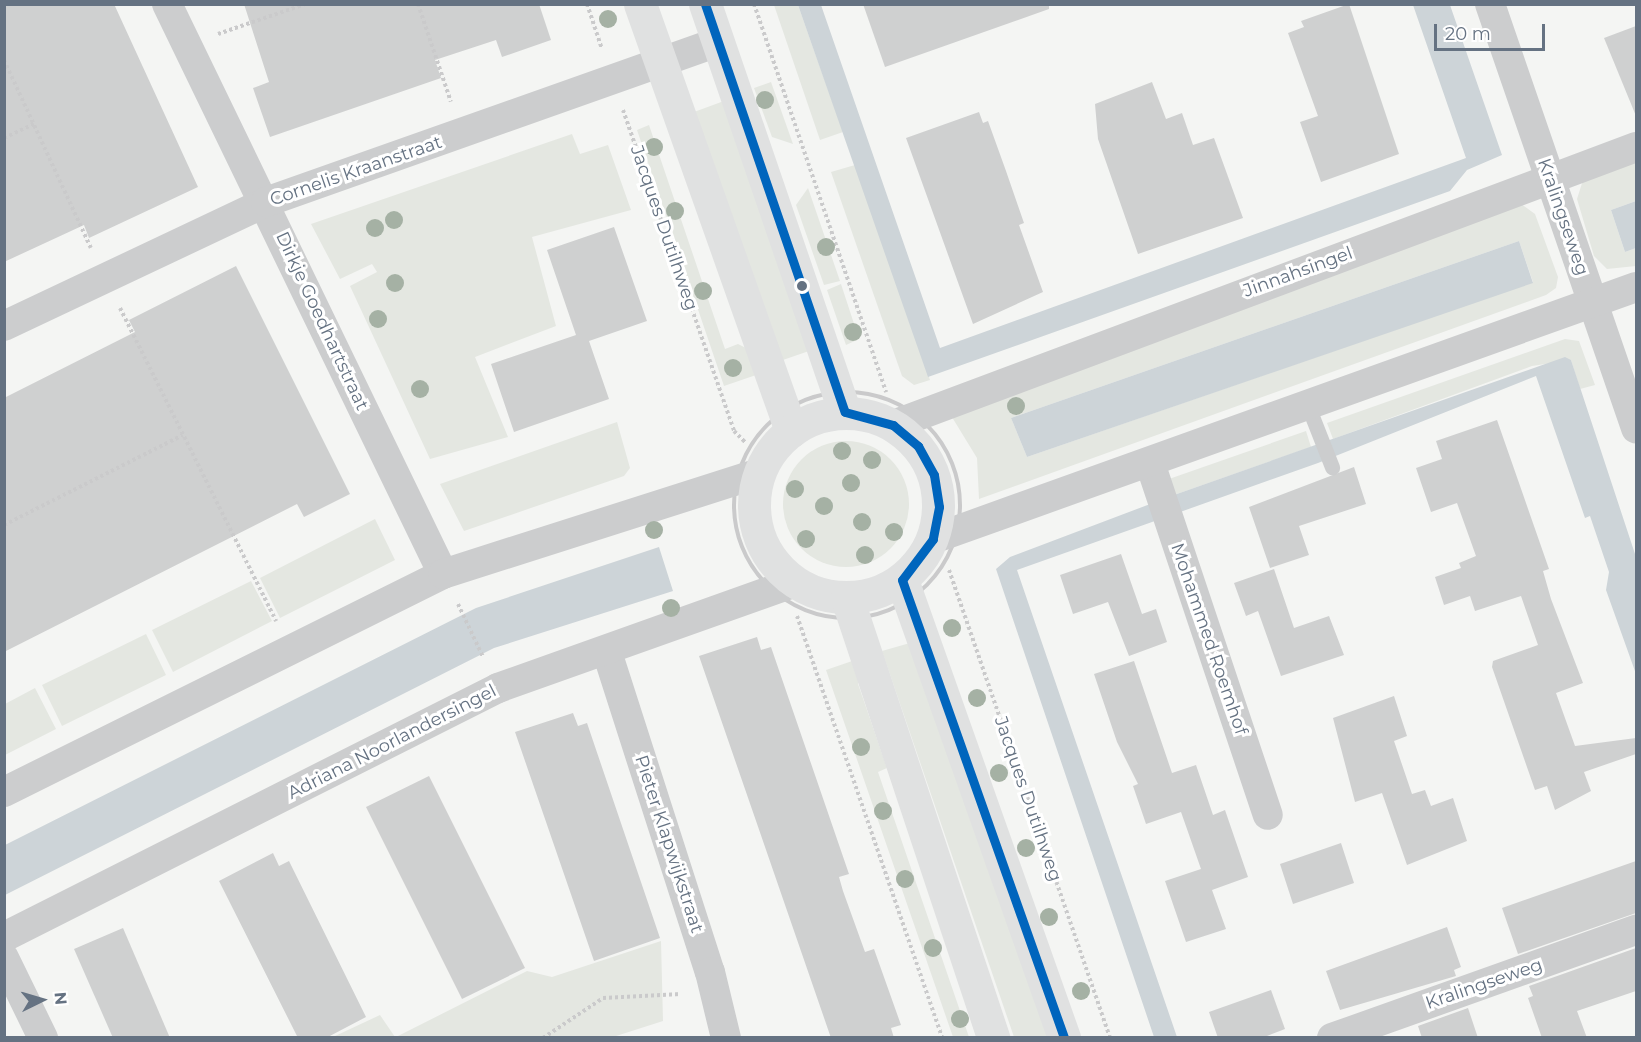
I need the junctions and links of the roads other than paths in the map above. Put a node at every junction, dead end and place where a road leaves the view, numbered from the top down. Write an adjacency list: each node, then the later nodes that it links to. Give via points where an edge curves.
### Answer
1 (166, 4): 9 (street, Dirkje Goedhartstraat)
2 (640, 4): 6 (main road)
3 (705, 4): 5 (main road)
4 (1490, 4): 8 (street, Kralingseweg)
5 (718, 42): 6 (street, Cornelis Kraanstraat); 14 (main road)
6 (660, 63): 9 (street, Cornelis Kraanstraat); 17 (main road)
7 (1636, 147): 8 (street, Jinnahsingel)
8 (1550, 178): 11 (street, Kralingseweg); 15 (street, Jinnahsingel)
9 (266, 202): 12 (street, Cornelis Kraanstraat); 23 (street, Dirkje Goedhartstraat)
10 (1636, 287): 11 (street)
11 (1593, 302): 13 (street); 16 (street, Kralingseweg)
12 (4, 326)
13 (1308, 406): 18 (street); 19 (lane)
14 (845, 412): 15 (main road); 17 (main road, via 816,417)
15 (899, 412): 21 (main road, via 934,475)
16 (1636, 429)
17 (791, 431): 20 (main road)
18 (1150, 463): 21 (street); 28 (street, Mohammed Roemhof)
19 (1330, 463)
20 (748, 466): 23 (street); 24 (main road, via 755,522)
21 (945, 544): 22 (main road)
22 (902, 580): 25 (main road, via 876,593); 35 (main road)
23 (448, 584): 27 (street, via 290,650)
24 (788, 594): 25 (main road); 26 (street, Adriana Noorlandersingel)
25 (847, 598): 34 (main road)
26 (607, 652): 30 (street, Adriana Noorlandersingel, via 498,688); 33 (street, Pieter Klapwijkstraat, via 715,992)
27 (4, 792)
28 (1268, 815)
29 (1636, 930): 36 (street, Kralingseweg)
30 (4, 937)
31 (4, 958): 32 (street)
32 (43, 1038)
33 (726, 1038)
34 (993, 1038)
35 (1064, 1038)
36 (1332, 1038)

